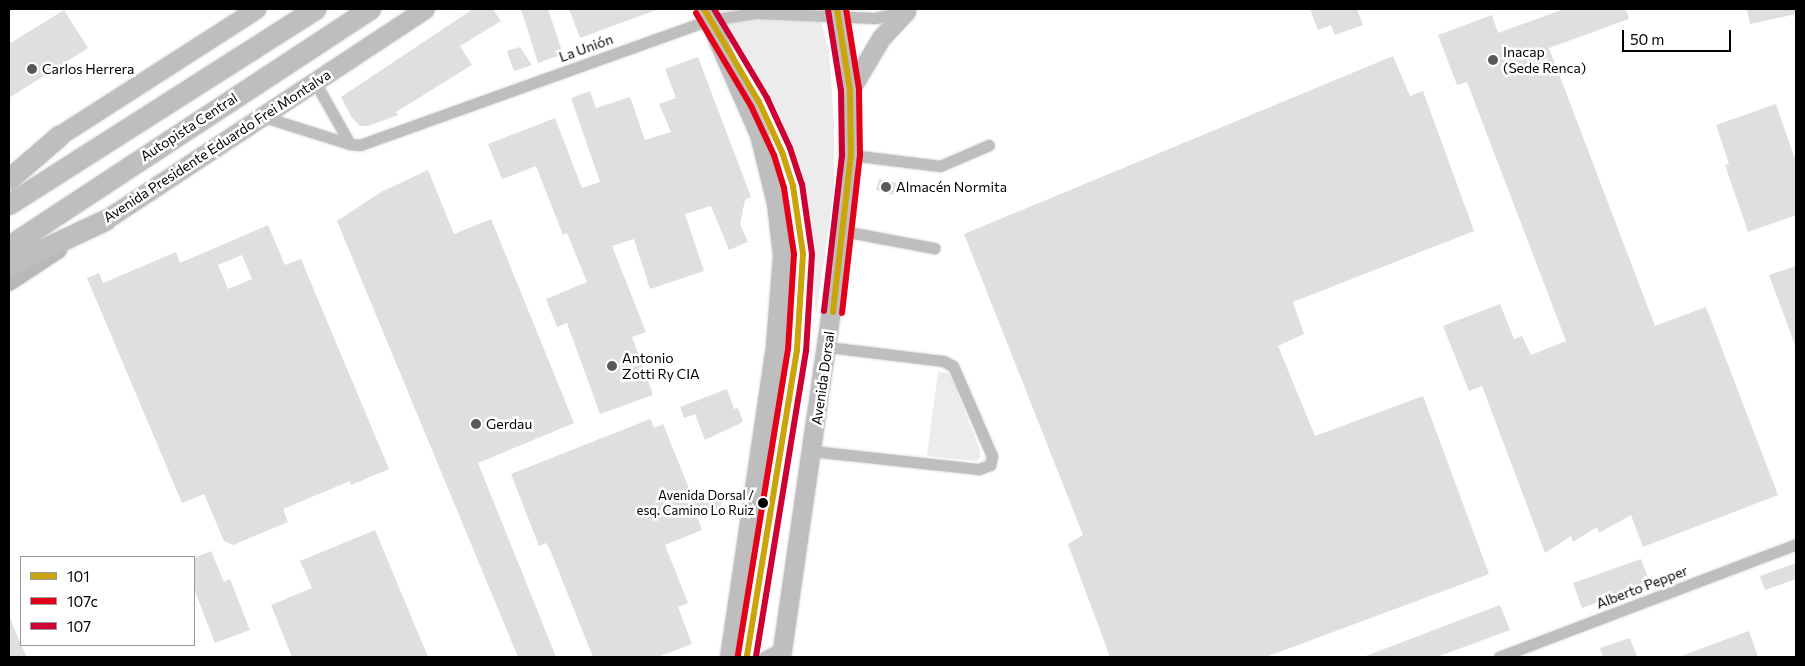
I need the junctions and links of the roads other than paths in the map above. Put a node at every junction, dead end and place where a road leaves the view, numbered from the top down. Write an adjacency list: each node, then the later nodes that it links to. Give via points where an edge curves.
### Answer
1 (256, 9): 11 (main road)
2 (315, 9): 17 (highway)
3 (370, 9): 20 (highway, Autopista Central)
4 (425, 9): 8 (main road, Avenida Presidente Eduardo Frei Montalva)
5 (908, 10): 6 (street, La Unión, via 875,18); 9 (main road, via 881,38)
6 (838, 13): 7 (street, La Unión); 9 (main road, Avenida Dorsal)
7 (707, 14): 12 (street, La Unión, via 368,143); 28 (main road, via 749,106 767,159 782,255 775,346)
8 (315, 82): 10 (main road, Avenida Presidente Eduardo Frei Montalva); 12 (street)
9 (850, 90): 14 (main road, Avenida Dorsal)
10 (264, 116): 12 (street, La Unión); 18 (main road, Avenida Presidente Eduardo Frei Montalva)
11 (60, 135): 15 (main road); 16 (highway)
12 (350, 144)
13 (989, 145): 14 (street, via 940,166)
14 (851, 155): 19 (main road, Avenida Dorsal)
15 (9, 168)
16 (9, 179)
17 (9, 204)
18 (104, 220): 22 (highway); 23 (main road, Avenida Presidente Eduardo Frei Montalva)
19 (843, 231): 21 (street); 24 (main road, Avenida Dorsal)
20 (9, 246)
21 (934, 248)
22 (9, 265)
23 (9, 283)
24 (828, 347): 25 (main road, Avenida Dorsal); 25 (street, via 944,361 953,366 992,456 990,465 979,469)
25 (812, 450): 27 (main road, Avenida Dorsal)
26 (1796, 544): 30 (street, Alberto Pepper)
27 (782, 652): 29 (street)
28 (729, 657)
29 (764, 657)
30 (1499, 657)

